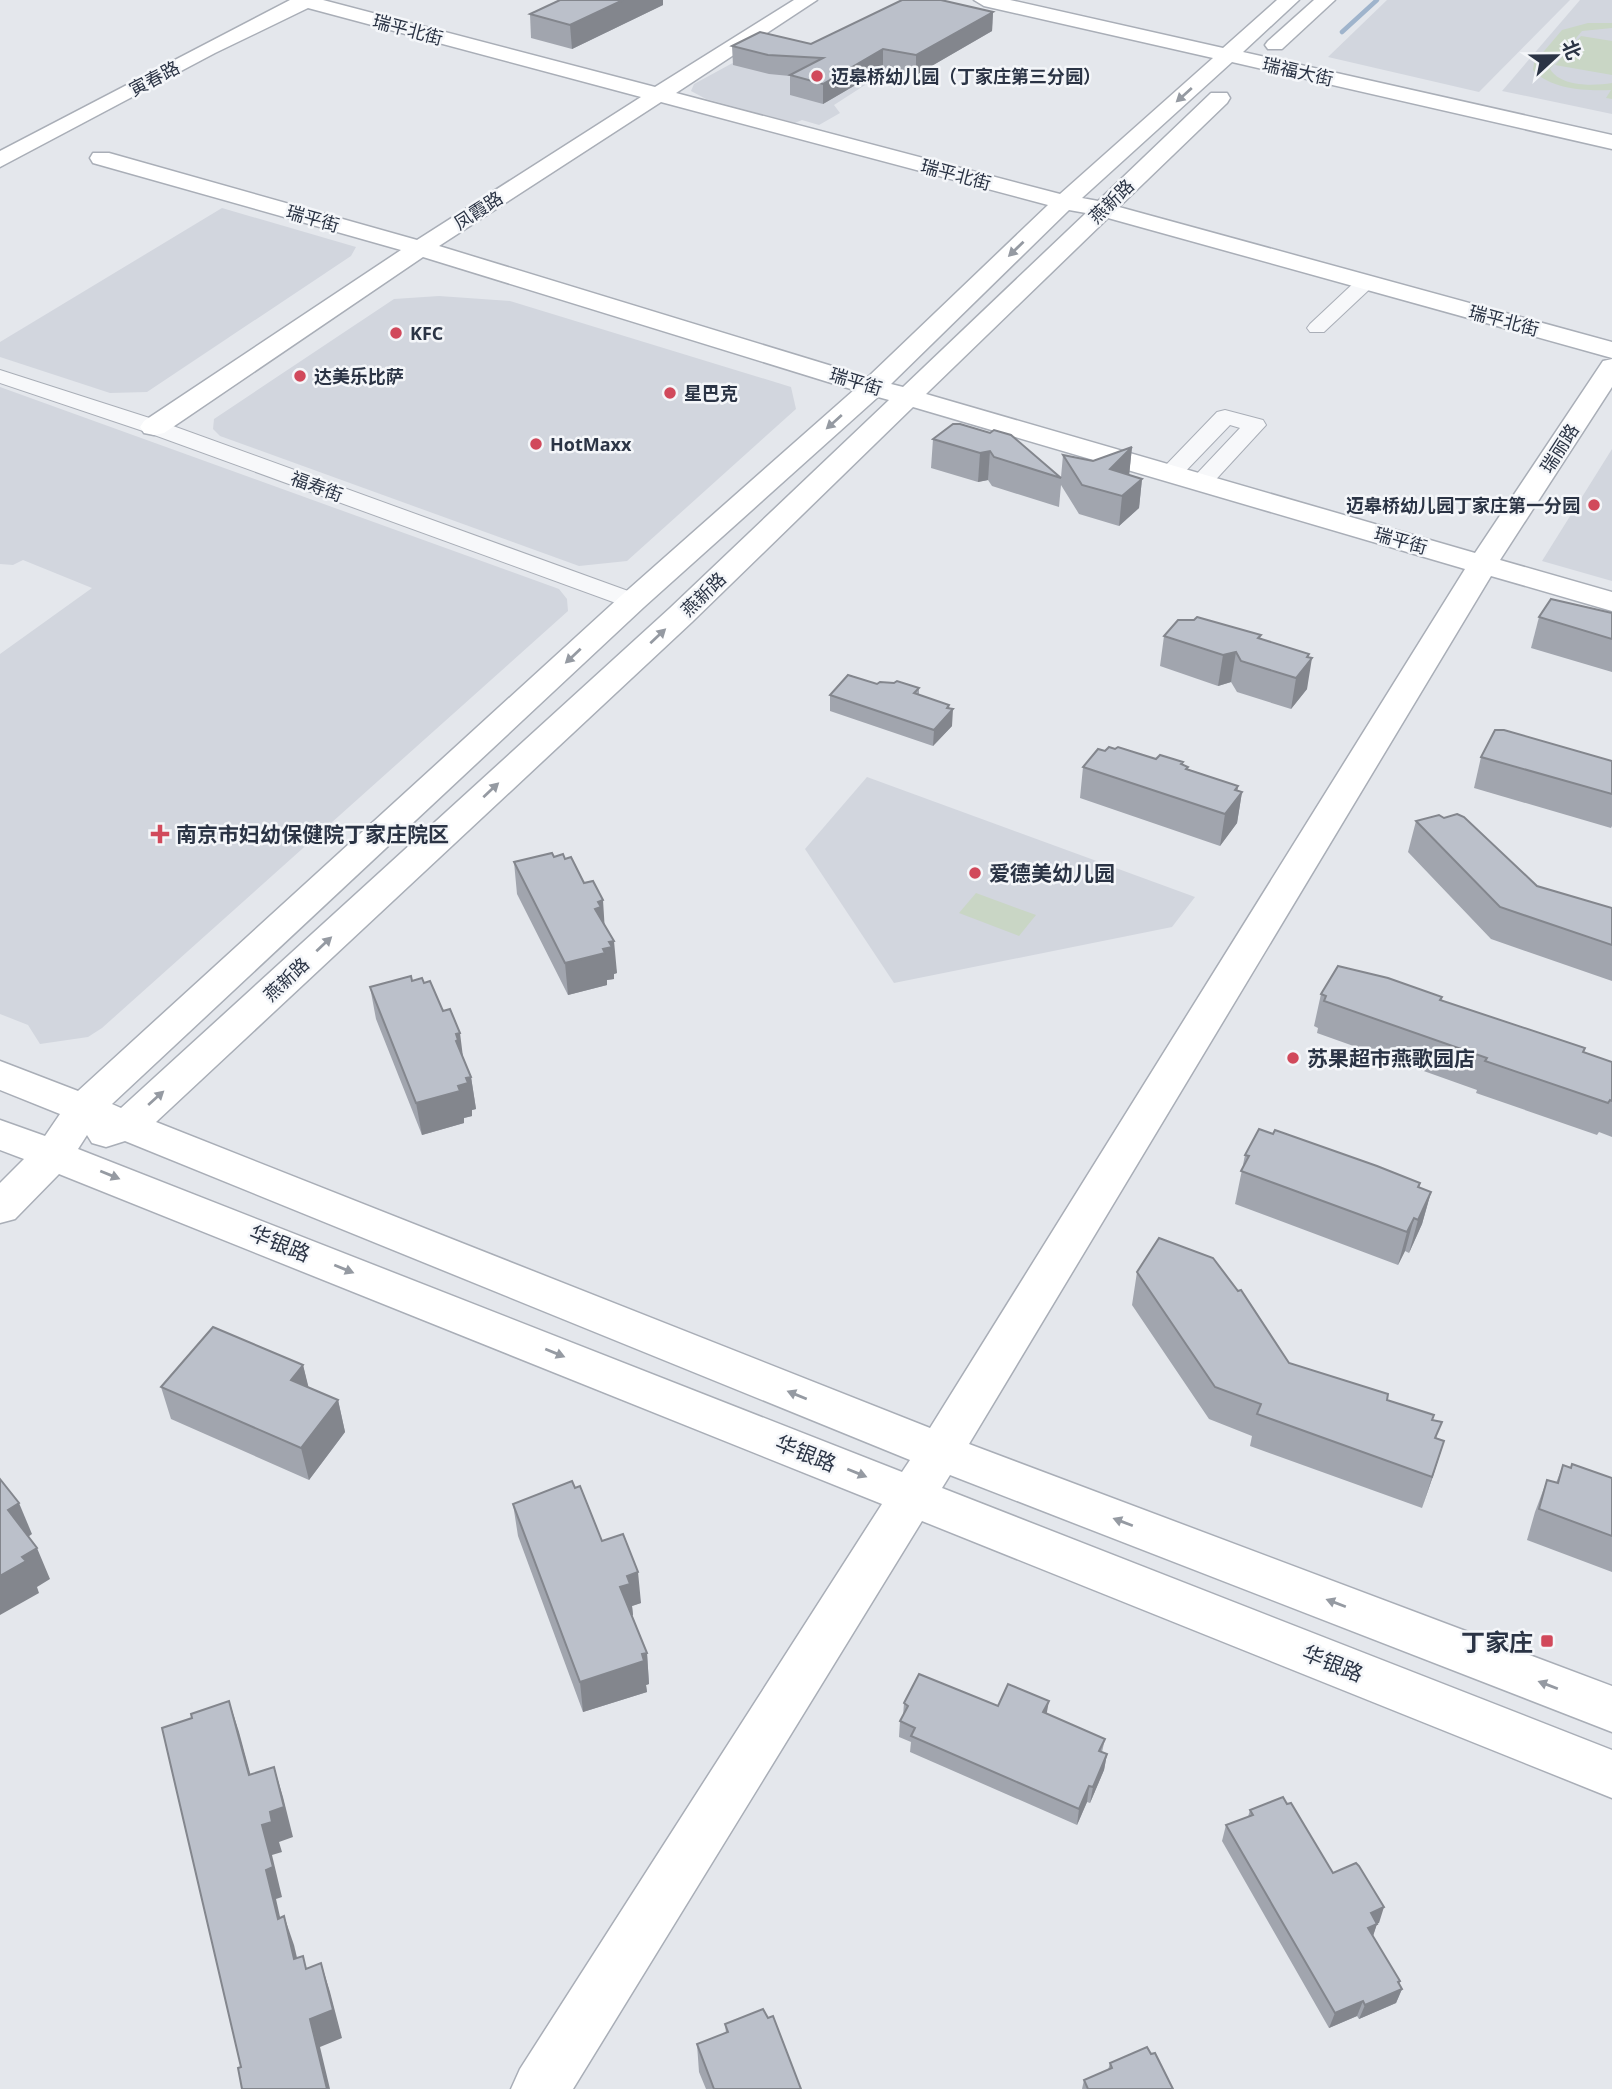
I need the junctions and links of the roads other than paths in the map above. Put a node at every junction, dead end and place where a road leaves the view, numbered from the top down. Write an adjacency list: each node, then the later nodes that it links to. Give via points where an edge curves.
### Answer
1 (302, 0): 8 (street, 瑞平北街); 11 (street, 寅春路); 13 (street, 寅春路)
2 (807, 0): 8 (street, 凤霞路)
3 (984, 0): 7 (street, 瑞福大街)
4 (1027, 0): 7 (street, 瑞福大街)
5 (1289, 0): 7 (street, 燕新路)
6 (1325, 0): 7 (street, 燕新路)
7 (1248, 54): 9 (street, 瑞福大街); 10 (street, 瑞福大街); 14 (street, 燕新路, one-way to 14); 15 (street, 燕新路)
8 (656, 95): 14 (street, 瑞平北街); 16 (street, 凤霞路)
9 (1612, 132)
10 (1612, 142)
11 (0, 143)
12 (102, 158): 16 (street, 瑞平街)
13 (0, 160)
14 (1064, 202): 15 (street, 瑞平北街); 22 (street, 燕新路, one-way to 22)
15 (1102, 209): 17 (street, 瑞平北街); 23 (street, 燕新路)
16 (419, 248): 22 (street, 瑞平街); 24 (street, 凤霞路)
17 (1366, 282): 18 (street); 19 (street, 瑞平北街)
18 (1317, 328)
19 (1612, 350)
20 (1612, 367): 27 (street, 瑞丽路)
21 (0, 376): 24 (street, 福寿街)
22 (873, 387): 23 (street, 瑞平街); 28 (street, 燕新路, one-way to 28)
23 (909, 397): 25 (street, 瑞平街); 32 (street, 燕新路, one-way to 23, via 681,615)
24 (155, 428): 28 (street, 福寿街)
25 (1171, 473): 26 (street, 瑞平街); 26 (street, via 1225,417 1255,425)
26 (1201, 482): 27 (street, 瑞平街)
27 (1483, 564): 29 (street, 瑞平街); 36 (street, 瑞丽路)
28 (633, 601): 31 (street, 燕新路, one-way to 31)
29 (1612, 602)
30 (0, 1074): 31 (street)
31 (85, 1107): 32 (street); 34 (street, 燕新路)
32 (127, 1125): 34 (street, 燕新路); 36 (street, one-way to 32)
33 (0, 1134): 34 (street, 华银路)
34 (55, 1153): 35 (street, 燕新路); 37 (street, 华银路, one-way to 37)
35 (0, 1208)
36 (940, 1452): 37 (street, 瑞丽路); 38 (street, one-way to 36)
37 (913, 1496): 39 (street, 华银路); 40 (street, 瑞丽路)
38 (1612, 1709)
39 (1612, 1774)
40 (540, 2089)

